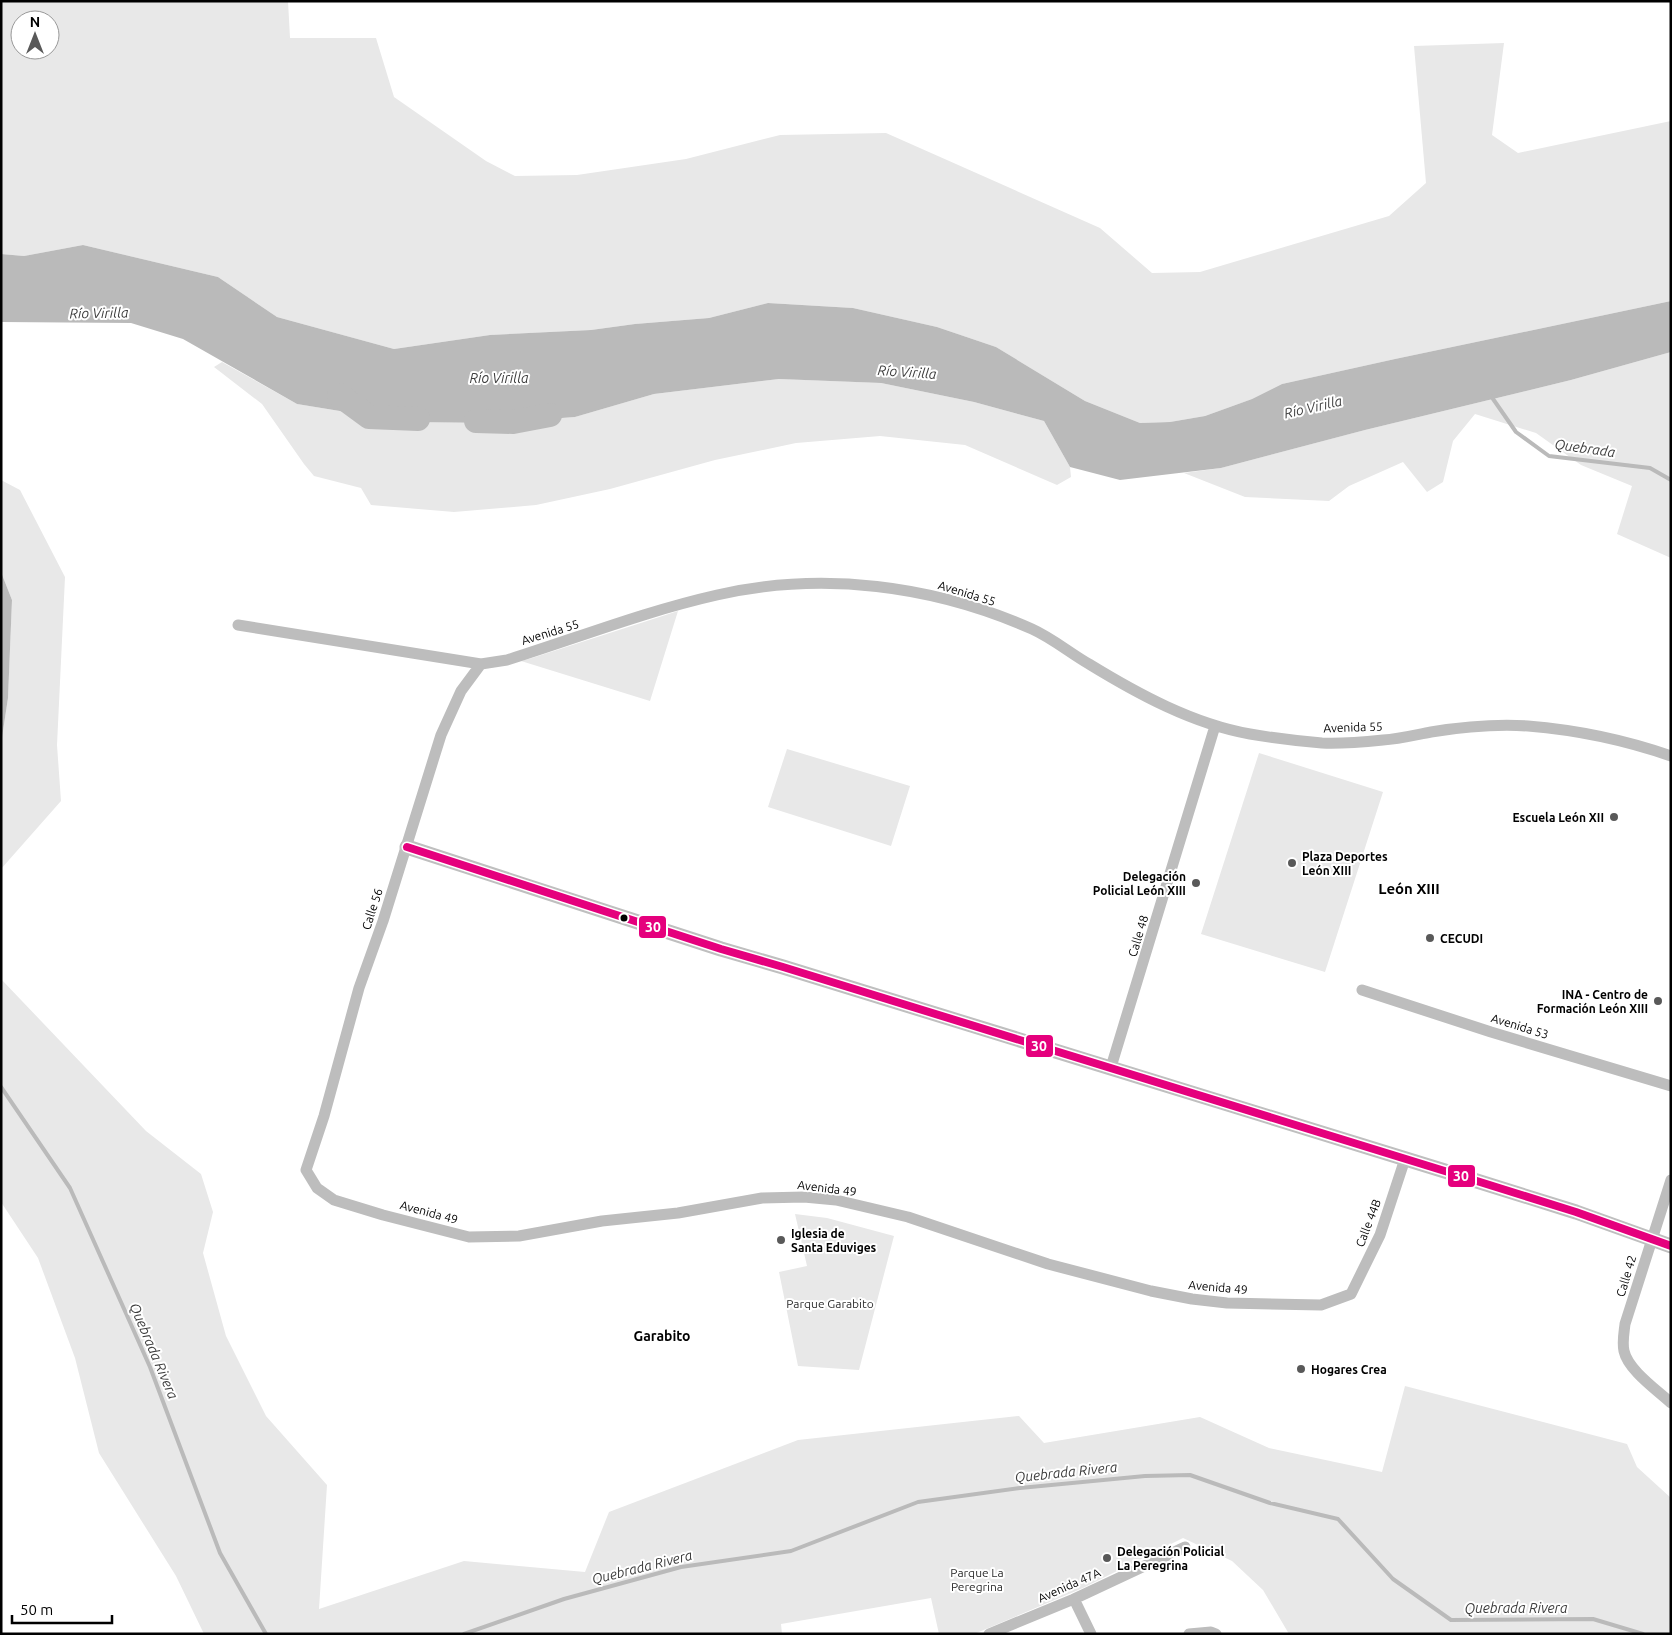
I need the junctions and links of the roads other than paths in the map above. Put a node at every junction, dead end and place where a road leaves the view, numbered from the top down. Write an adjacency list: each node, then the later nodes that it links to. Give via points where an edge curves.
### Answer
1 (238, 625): 2 (street, Avenida 55)
2 (481, 664): 3 (street, Avenida 55, via 507,660 720,594 834,582 904,589 974,607 1034,630 1154,700); 5 (street, Calle 56, via 462,692 441,735)
3 (1215, 726): 4 (street, Avenida 55, via 1250,734 1324,743 1527,726 1614,738); 7 (street, Calle 48)
4 (1671, 756)
5 (406, 847): 7 (street, via 721,949); 10 (street, Calle 56, via 359,988 327,1107)
6 (1362, 990): 8 (street, Avenida 53)
7 (1111, 1067): 9 (street)
8 (1671, 1086)
9 (1405, 1159): 12 (street); 14 (street, Calle 44B, via 1380,1235)
10 (306, 1170): 14 (street, Avenida 49, via 317,1188 334,1200 469,1237 519,1236 762,1198 804,1197 836,1200 908,1217 1048,1264 1192,1299 1321,1305)
11 (1671, 1180): 12 (street, Calle 42)
12 (1651, 1239): 13 (street); 15 (street, Calle 42, via 1626,1324 1624,1353 1640,1375)
13 (1671, 1246)
14 (1351, 1294)
15 (1671, 1403)
16 (1185, 1547): 17 (street, Avenida 47A)
17 (1074, 1599): 19 (street, Avenida 47A); 20 (street)
18 (1214, 1633): 21 (street)
19 (989, 1634)
20 (1091, 1634)
21 (1189, 1634)

